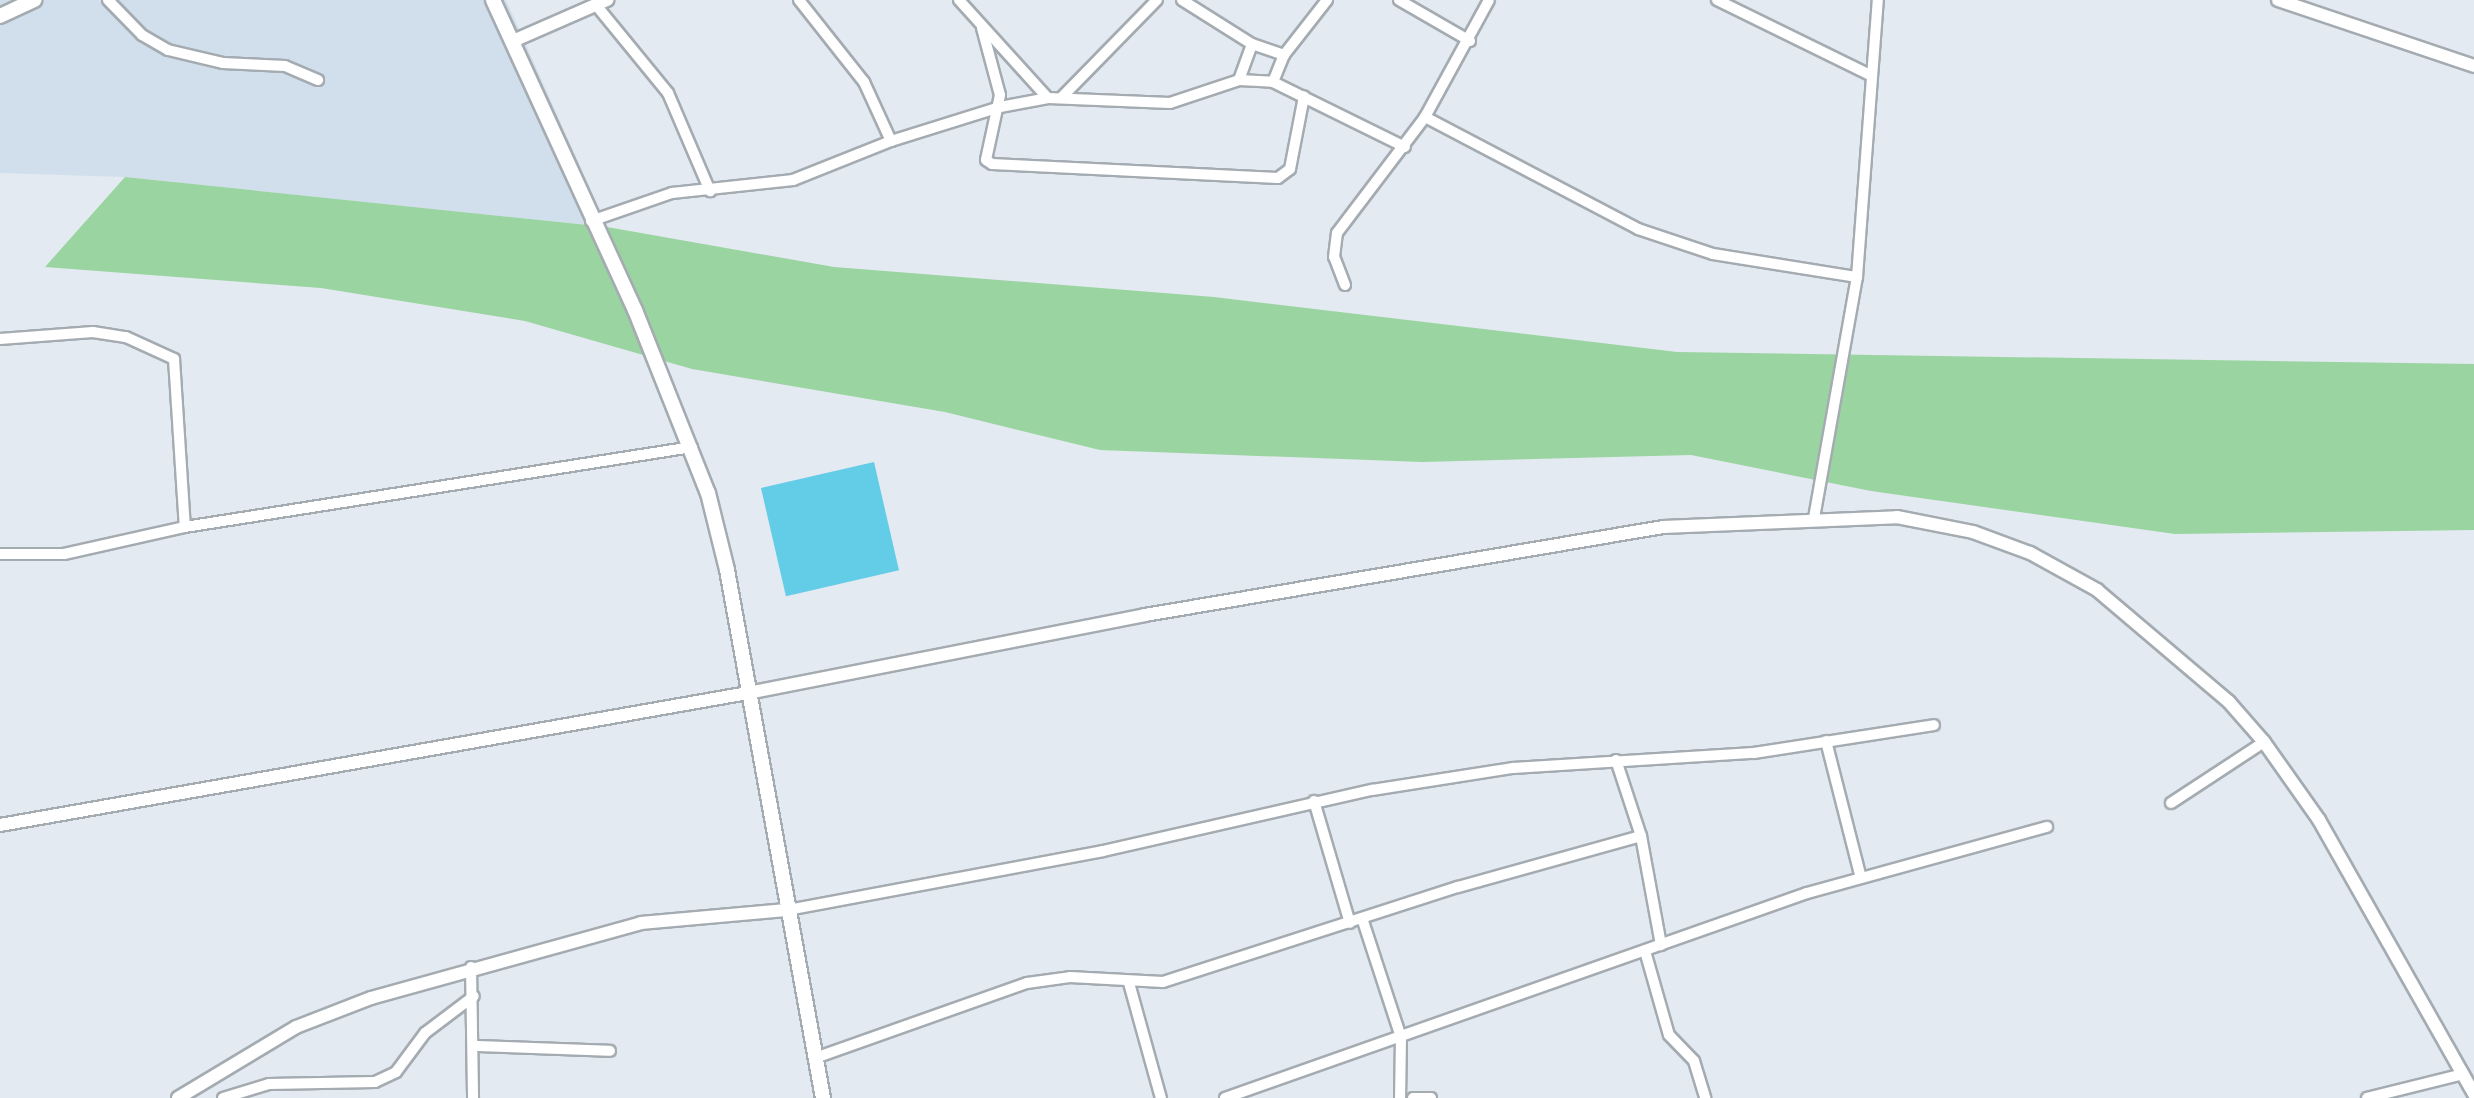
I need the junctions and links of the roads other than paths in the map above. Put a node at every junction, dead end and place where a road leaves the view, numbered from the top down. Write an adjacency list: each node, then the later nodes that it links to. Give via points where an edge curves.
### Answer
1 (35, 0): 15 (main road)
2 (108, 0): 23 (street, via 142,35 168,50 223,63 285,66)
3 (493, 0): 17 (main road)
4 (799, 0): 31 (street, via 864,82)
5 (1157, 0): 28 (street)
6 (1182, 0): 19 (street)
7 (1327, 0): 20 (street)
8 (1399, 0): 18 (street)
9 (1489, 0): 18 (street)
10 (1717, 0): 22 (street)
11 (1878, 0): 22 (street)
12 (2278, 0): 21 (street)
13 (963, 2): 16 (street)
14 (602, 3): 17 (street); 33 (street, via 668,93)
15 (0, 16)
16 (982, 28): 27 (street); 29 (street, via 996,69)
17 (513, 41): 34 (main road)
18 (1470, 41): 30 (street)
19 (1252, 44): 20 (street); 24 (street)
20 (1284, 55): 25 (street)
21 (2474, 66)
22 (1870, 75): 35 (street)
23 (318, 80)
24 (1239, 80): 25 (street); 28 (street, via 1170,103)
25 (1273, 82): 26 (street)
26 (1304, 96): 29 (street, via 1290,169 1262,180 987,163); 32 (street)
27 (1048, 98): 28 (street); 29 (street)
28 (1061, 98)
29 (1000, 107): 31 (street)
30 (1425, 117): 32 (street); 35 (street, via 1638,229 1713,254)
31 (891, 141): 33 (street, via 793,180)
32 (1405, 147): 36 (street, via 1337,233 1334,257)
33 (710, 191): 34 (street, via 654,197)
34 (591, 221): 38 (main road)
35 (1857, 277): 39 (street)
36 (1345, 285)
37 (0, 339): 40 (street, via 93,332 126,337 174,359)
38 (692, 447): 40 (street); 42 (main road, via 727,570)
39 (1814, 518): 42 (street, via 1663,527 1145,615); 45 (street, via 1897,517 1973,532 2030,553 2097,590 2229,702)
40 (185, 527): 41 (street, via 64,554)
41 (0, 554)
42 (748, 693): 49 (street); 53 (main road)
43 (1934, 725): 44 (street)
44 (1826, 741): 46 (street, via 1685,760); 52 (street)
45 (2264, 742): 48 (street); 65 (street, via 2367,899)
46 (1616, 760): 47 (street, via 1513,768); 51 (street)
47 (1314, 801): 53 (street, via 1103,851); 55 (street)
48 (2171, 803)
49 (0, 825)
50 (2047, 827): 52 (street)
51 (1641, 836): 54 (street); 56 (street)
52 (1861, 878): 56 (street)
53 (788, 910): 58 (street, via 641,923); 64 (main road)
54 (1362, 918): 55 (street); 61 (street)
55 (1350, 923): 59 (street, via 1163,982)
56 (1661, 945): 57 (street)
57 (1645, 951): 61 (street); 77 (street, via 1669,1035 1694,1061)
58 (471, 967): 60 (street); 66 (street, via 296,1027)
59 (1129, 983): 64 (street, via 1070,977 1027,983); 72 (street)
60 (474, 996): 62 (street); 69 (street, via 425,1033 388,1077 344,1086 254,1086)
61 (1401, 1037): 73 (street); 74 (street)
62 (476, 1046): 63 (street); 70 (street)
63 (610, 1051)
64 (815, 1058): 71 (main road)
65 (2463, 1074): 67 (street); 78 (street)
66 (191, 1094): 68 (street)
67 (2474, 1094)
68 (178, 1098)
69 (223, 1098)
70 (473, 1098)
71 (823, 1098)
72 (1161, 1098)
73 (1225, 1098)
74 (1400, 1098)
75 (1413, 1098): 76 (street)
76 (1427, 1098)
77 (1705, 1098)
78 (2367, 1098)

